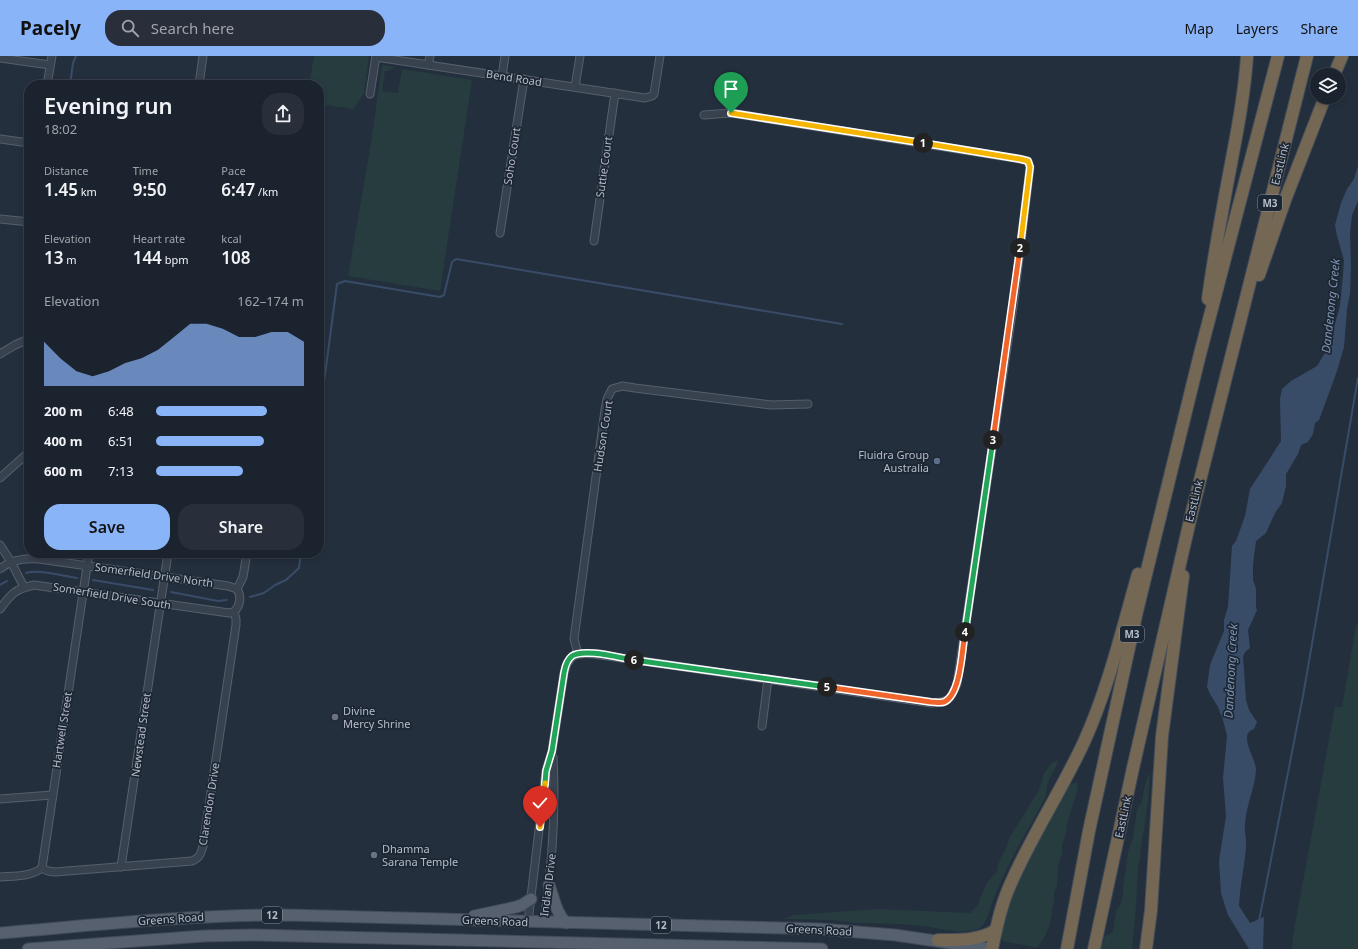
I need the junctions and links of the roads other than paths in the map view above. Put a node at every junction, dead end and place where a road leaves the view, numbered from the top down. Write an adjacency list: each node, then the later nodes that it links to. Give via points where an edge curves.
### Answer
1 (52, 56): 13 (street)
2 (203, 56): 18 (street)
3 (430, 56): 14 (street)
4 (505, 56): 16 (street)
5 (580, 56): 20 (street)
6 (660, 56): 21 (street, Bend Road, via 652,96 645,98)
7 (1246, 56): 34 (highway, via 1240,116 1211,274)
8 (1278, 56): 34 (highway, M3)
9 (1307, 56): 32 (highway, EastLink / M3)
10 (1342, 56): 15 (highway)
11 (376, 57): 14 (street, Bend Road); 22 (street)
12 (0, 58): 13 (street)
13 (50, 65): 17 (street)
14 (428, 65): 16 (street, Bend Road)
15 (1337, 68)
16 (502, 76): 19 (street, Bend Road)
17 (48, 80)
18 (200, 80)
19 (524, 80): 20 (street, Bend Road); 29 (street, Soho Court)
20 (575, 87): 21 (street, Bend Road)
21 (615, 93): 30 (street, Suttie Court)
22 (370, 94)
23 (1322, 104): 32 (highway)
24 (704, 115): 55 (street, via 731,113 1020,159 1028,161 1030,167 1014,300 957,684 952,696 943,702 931,702)
25 (0, 139): 26 (street)
26 (24, 142)
27 (0, 219): 28 (street)
28 (24, 221)
29 (500, 233)
30 (594, 241)
31 (24, 342): 33 (street)
32 (1232, 349): 39 (highway, EastLink / M3)
33 (0, 354)
34 (1200, 354): 36 (highway, M3)
35 (808, 404): 54 (street, Hudson Court, via 771,405 622,386 612,389 605,410 574,639)
36 (1179, 437): 71 (highway, via 1093,720 1068,774 1012,880); 84 (highway, M3, via 1111,726)
37 (24, 456): 38 (street)
38 (0, 478)
39 (1190, 516): 65 (highway, via 1161,746); 85 (highway, EastLink / M3)
40 (0, 545): 44 (street)
41 (88, 558): 45 (street, Hartwell Street)
42 (167, 558): 47 (street, Newstead Street)
43 (246, 558): 49 (street, Clarendon Drive, via 243,576)
44 (11, 562): 45 (street, Somerfield Drive North, via 30,558); 46 (street, Somerfield Drive North); 48 (street)
45 (87, 566): 47 (street, Somerfield Drive North); 50 (street, Hartwell Street)
46 (0, 569)
47 (164, 577): 49 (street, Somerfield Drive North); 51 (street, Newstead Street)
48 (24, 587): 50 (street, Somerfield Drive South, via 39,585); 52 (street, via 10,595)
49 (237, 589): 53 (street, Clarendon Drive, via 240,600)
50 (84, 592): 51 (street, Somerfield Drive South); 58 (street, Hartwell Street)
51 (160, 603): 53 (street, Somerfield Drive South); 60 (street, Newstead Street)
52 (0, 609)
53 (234, 612): 60 (street, Clarendon Drive, via 236,625 201,852 197,859 192,861)
54 (578, 654): 55 (street, via 594,654); 57 (street, Indian Drive, via 571,657 566,664)
55 (768, 679): 56 (street)
56 (762, 726)
57 (552, 751): 63 (street, Indian Drive, via 553,844); 64 (street, Indian Drive, via 546,771)
58 (52, 795): 59 (street); 61 (street, Hartwell Street)
59 (0, 799)
60 (121, 867): 61 (street, Clarendon Drive, via 55,872)
61 (42, 868): 62 (street, via 36,873)
62 (0, 877)
63 (549, 885): 69 (street, Indian Drive); 70 (main road, via 557,910)
64 (531, 899): 66 (main road, via 516,907); 68 (street, Indian Drive)
65 (1151, 910): 86 (highway); 87 (highway)
66 (455, 920): 67 (main road, Greens Road / 12, via 235,916); 68 (main road, Greens Road / 12)
67 (131, 922): 72 (main road, Greens Road / 12); 74 (main road, via 128,931)
68 (528, 922): 69 (main road, Greens Road / 12); 77 (main road)
69 (544, 922): 70 (main road, Greens Road / 12); 78 (main road)
70 (566, 923): 73 (main road, Greens Road / 12, via 820,929)
71 (996, 930): 73 (highway, via 973,938); 83 (highway)
72 (0, 933)
73 (938, 940): 83 (main road, Greens Road / 12)
74 (133, 941): 75 (main road, Greens Road / 12, via 253,935); 79 (main road, Greens Road / 12)
75 (500, 941): 77 (main road, Greens Road / 12); 80 (main road)
76 (623, 944): 78 (main road, Greens Road / 12); 81 (main road); 82 (main road, Greens Road / 12)
77 (524, 945): 78 (main road, Greens Road / 12)
78 (541, 945)
79 (28, 949)
80 (508, 949)
81 (586, 949)
82 (822, 949)
83 (991, 949)
84 (1067, 949)
85 (1094, 949)
86 (1146, 949)
87 (1154, 949)

